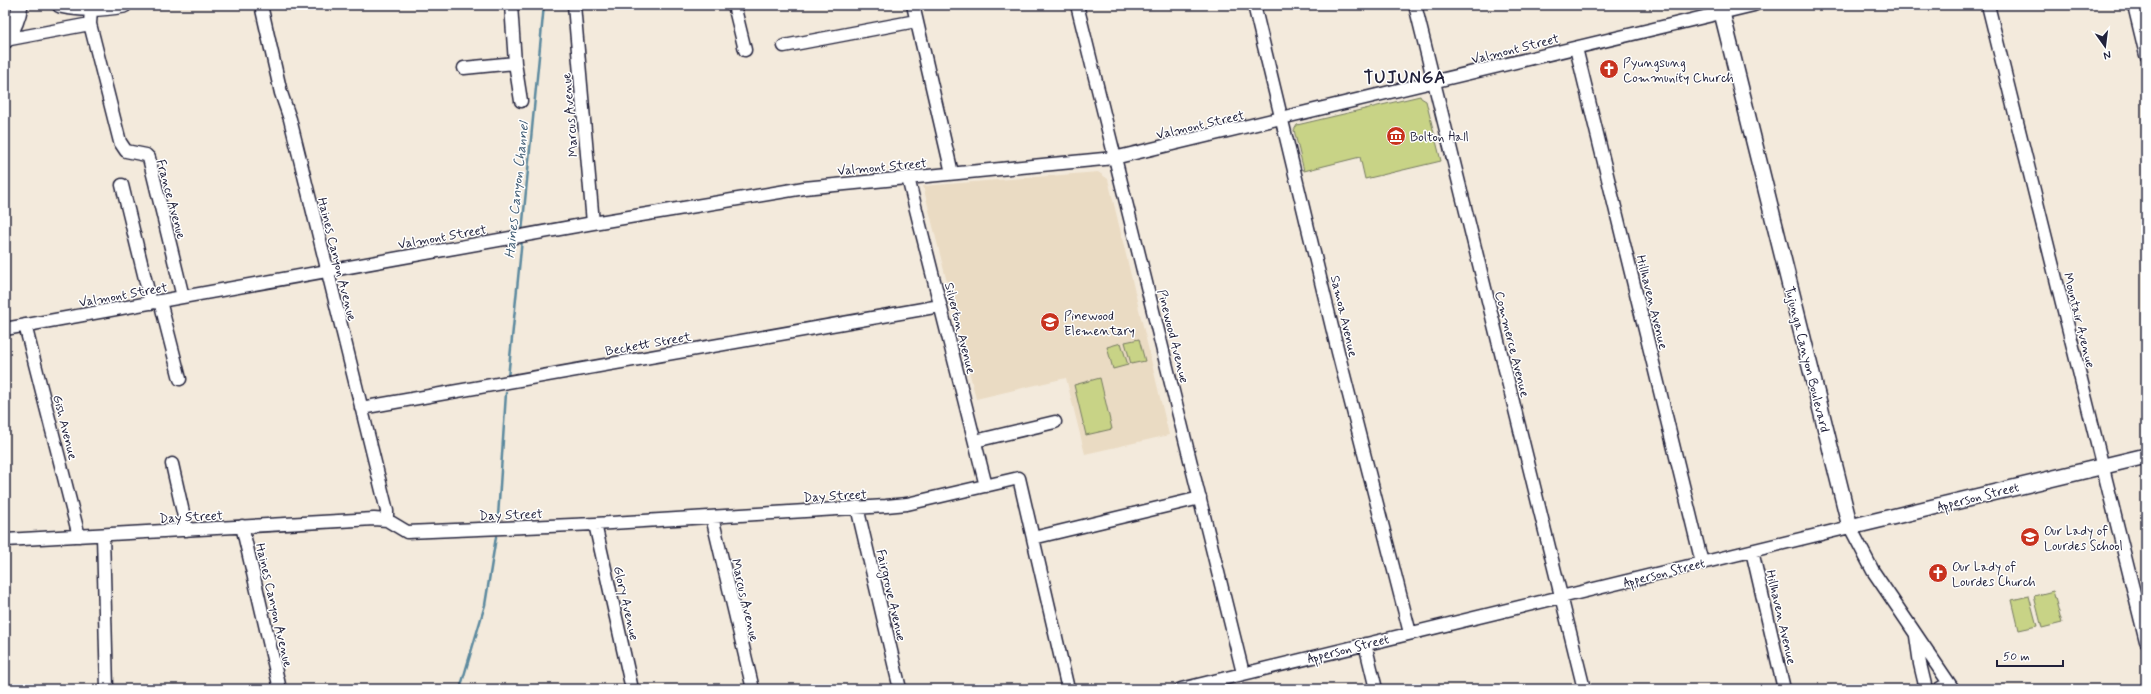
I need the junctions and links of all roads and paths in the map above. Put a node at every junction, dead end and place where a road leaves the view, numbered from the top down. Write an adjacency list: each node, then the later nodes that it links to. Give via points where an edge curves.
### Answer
1 (20, 5): 19 (main road, via 14,29)
2 (60, 5): 15 (main road)
3 (124, 5): 15 (main road)
4 (261, 5): 34 (street, Haines Canyon Avenue)
5 (511, 5): 24 (street)
6 (574, 5): 33 (street, Marcus Avenue)
7 (734, 5): 22 (street)
8 (913, 5): 17 (street)
9 (1077, 5): 29 (street, Pinewood Avenue)
10 (1254, 5): 28 (street, Samoa Avenue)
11 (1415, 5): 26 (street, Commerce Avenue)
12 (1754, 5): 16 (street, Valmont Street)
13 (1988, 5): 46 (street, Mountair Avenue)
14 (2134, 5): 23 (street)
15 (91, 9): 18 (street, France Avenue)
16 (1721, 9): 21 (street, Valmont Street); 54 (main road, Tujunga Canyon Boulevard)
17 (916, 21): 20 (street); 30 (street)
18 (90, 24): 19 (street); 35 (street, France Avenue, via 121,146 130,153 142,154 148,158)
19 (5, 40)
20 (784, 46)
21 (1576, 48): 26 (street, Valmont Street); 61 (street, Hillhaven Avenue)
22 (745, 50)
23 (2146, 55)
24 (515, 63): 25 (street); 27 (street)
25 (464, 68)
26 (1434, 83): 28 (street, Valmont Street); 62 (street, Commerce Avenue)
27 (521, 101)
28 (1282, 119): 29 (street, Valmont Street); 64 (street, Samoa Avenue)
29 (1114, 158): 30 (street, Valmont Street); 48 (street, Pinewood Avenue)
30 (952, 173): 31 (street, Valmont Street)
31 (908, 178): 33 (street, Valmont Street, via 804,188); 37 (street, Silverton Avenue)
32 (122, 185): 36 (street)
33 (593, 223): 34 (street, Valmont Street)
34 (327, 272): 35 (street, Valmont Street); 41 (street, Haines Canyon Avenue)
35 (184, 297): 36 (street, Valmont Street)
36 (156, 302): 38 (street, Valmont Street); 40 (street)
37 (940, 306): 41 (street, Beckett Street); 43 (street, Silverton Avenue)
38 (25, 325): 39 (street, Valmont Street); 57 (street, Gish Avenue)
39 (5, 329)
40 (180, 379)
41 (361, 408): 51 (street, Haines Canyon Avenue, via 387,511)
42 (1055, 422): 43 (street)
43 (975, 441): 47 (street, Silverton Avenue)
44 (2146, 456): 46 (main road, Apperson Street)
45 (172, 464): 55 (street)
46 (2102, 466): 54 (main road, Apperson Street); 65 (street, Mountair Avenue)
47 (986, 486): 49 (street, Day Street, via 907,504); 58 (street, Day Street, via 1019,478)
48 (1200, 498): 58 (street); 67 (street, Pinewood Avenue)
49 (857, 508): 50 (street, Day Street); 73 (street, Fairgrove Avenue)
50 (712, 517): 52 (street, Day Street); 72 (street, Marcus Avenue)
51 (387, 520): 52 (street, Day Street, via 407,532); 53 (street, Day Street)
52 (595, 524): 71 (street, Glory Avenue)
53 (242, 526): 55 (street, Day Street); 70 (street, Haines Canyon Avenue)
54 (1850, 527): 60 (street, Apperson Street); 63 (street, Tujunga Canyon Boulevard, via 1873,571)
55 (188, 530): 56 (street, Day Street)
56 (103, 535): 57 (street, Day Street); 69 (street)
57 (79, 536): 59 (street, Day Street)
58 (1033, 538): 74 (street)
59 (5, 540)
60 (1752, 551): 61 (street, Apperson Street); 78 (street, Hillhaven Avenue)
61 (1702, 563): 62 (street, Apperson Street)
62 (1562, 597): 64 (street, Apperson Street); 77 (street, Commerce Avenue)
63 (1915, 630): 68 (street, Tujunga Canyon Boulevard); 79 (street)
64 (1410, 633): 66 (street, Apperson Street)
65 (2146, 641)
66 (1365, 644): 67 (street, Apperson Street); 76 (street)
67 (1243, 673): 75 (street, Apperson Street)
68 (1947, 687)
69 (107, 689)
70 (280, 689)
71 (632, 689)
72 (753, 689)
73 (900, 689)
74 (1068, 689)
75 (1181, 689)
76 (1376, 689)
77 (1584, 689)
78 (1784, 689)
79 (1926, 689)

